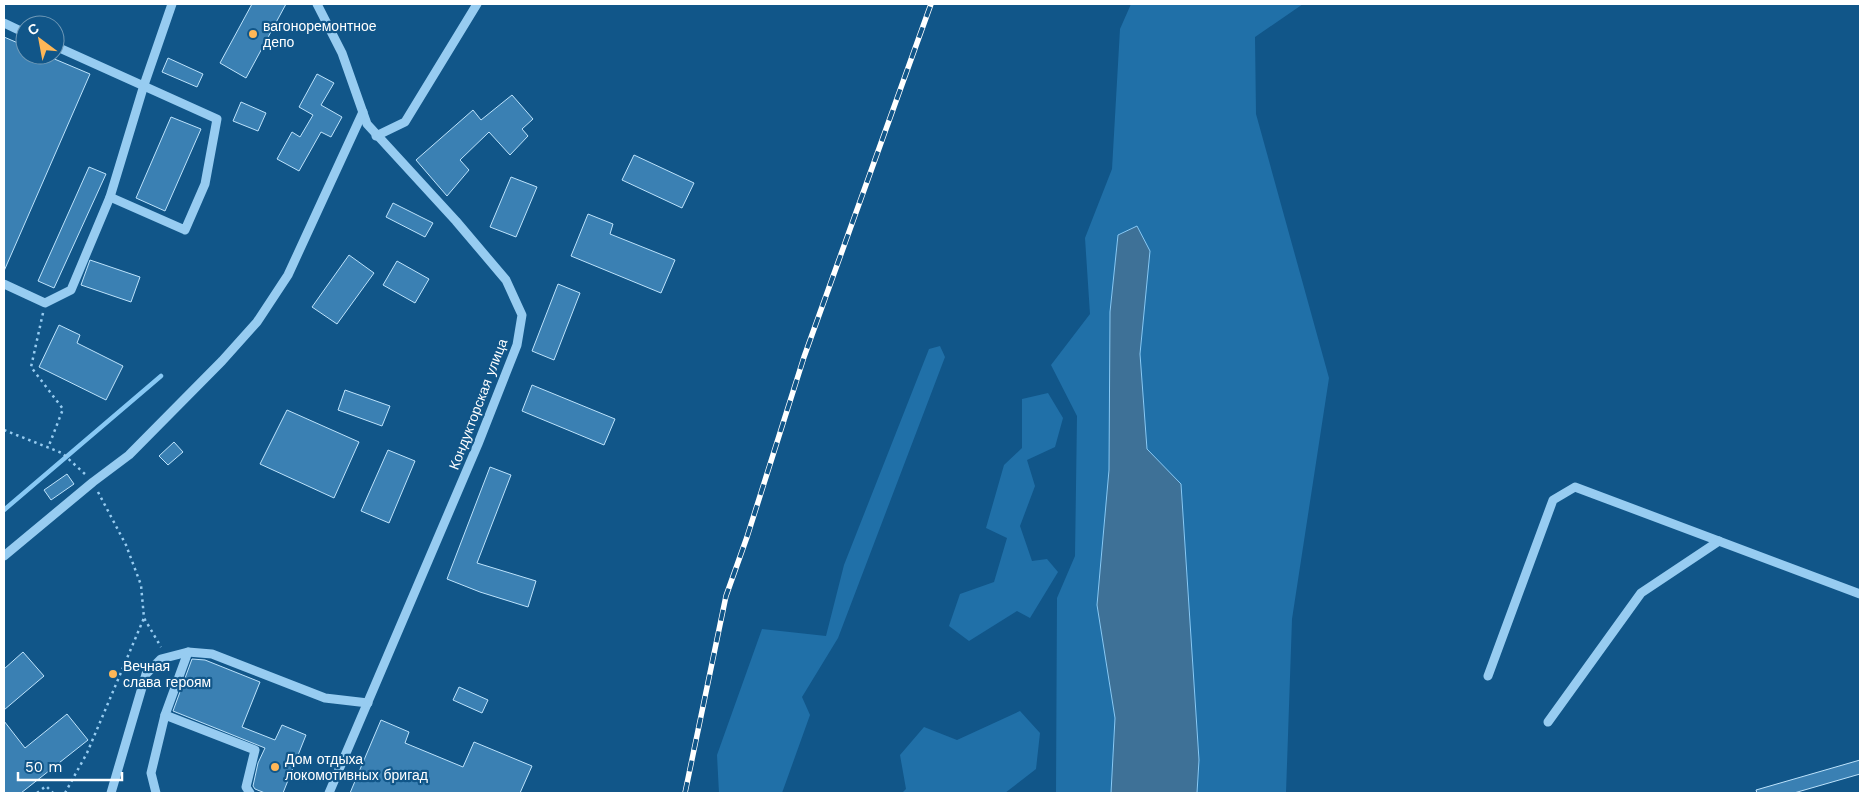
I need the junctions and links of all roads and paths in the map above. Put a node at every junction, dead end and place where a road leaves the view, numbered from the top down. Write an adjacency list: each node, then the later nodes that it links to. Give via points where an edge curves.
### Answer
1 (172, 4): 5 (lane)
2 (317, 4): 6 (lane, Кондукторская улица, via 342,54)
3 (477, 4): 7 (lane, via 405,122)
4 (65, 50): 5 (lane)
5 (144, 85): 8 (lane); 8 (lane, via 217,119 205,184 185,230)
6 (364, 112): 7 (lane, Кондукторская улица, via 367,124); 13 (lane, via 288,275 256,322 156,429 129,455)
7 (376, 136): 21 (lane, Кондукторская улица, via 506,280 522,314 514,354)
8 (110, 197): 10 (lane, via 71,290)
9 (4, 284): 10 (lane)
10 (45, 303): 12 (path, via 30,367 63,409)
11 (4, 430): 12 (path)
12 (48, 448): 13 (path, via 62,453)
13 (93, 482): 15 (lane); 17 (path, via 126,545 141,584)
14 (1719, 541): 16 (lane); 20 (lane, via 1575,487 1553,500); 23 (lane, via 1641,593)
15 (4, 556)
16 (1860, 594)
17 (144, 618): 19 (path); 26 (path, via 88,753)
18 (188, 652): 19 (lane); 21 (lane, via 212,654 325,698); 22 (lane)
19 (167, 659): 27 (lane, via 161,659 146,674)
20 (1488, 676)
21 (368, 703): 30 (lane, Кондукторская улица)
22 (165, 715): 28 (lane, via 151,773); 29 (lane, via 255,750 246,787)
23 (1548, 722)
24 (37, 793): 25 (path, via 46,786)
25 (53, 793)
26 (65, 793)
27 (112, 793)
28 (156, 793)
29 (250, 793)
30 (329, 793)

